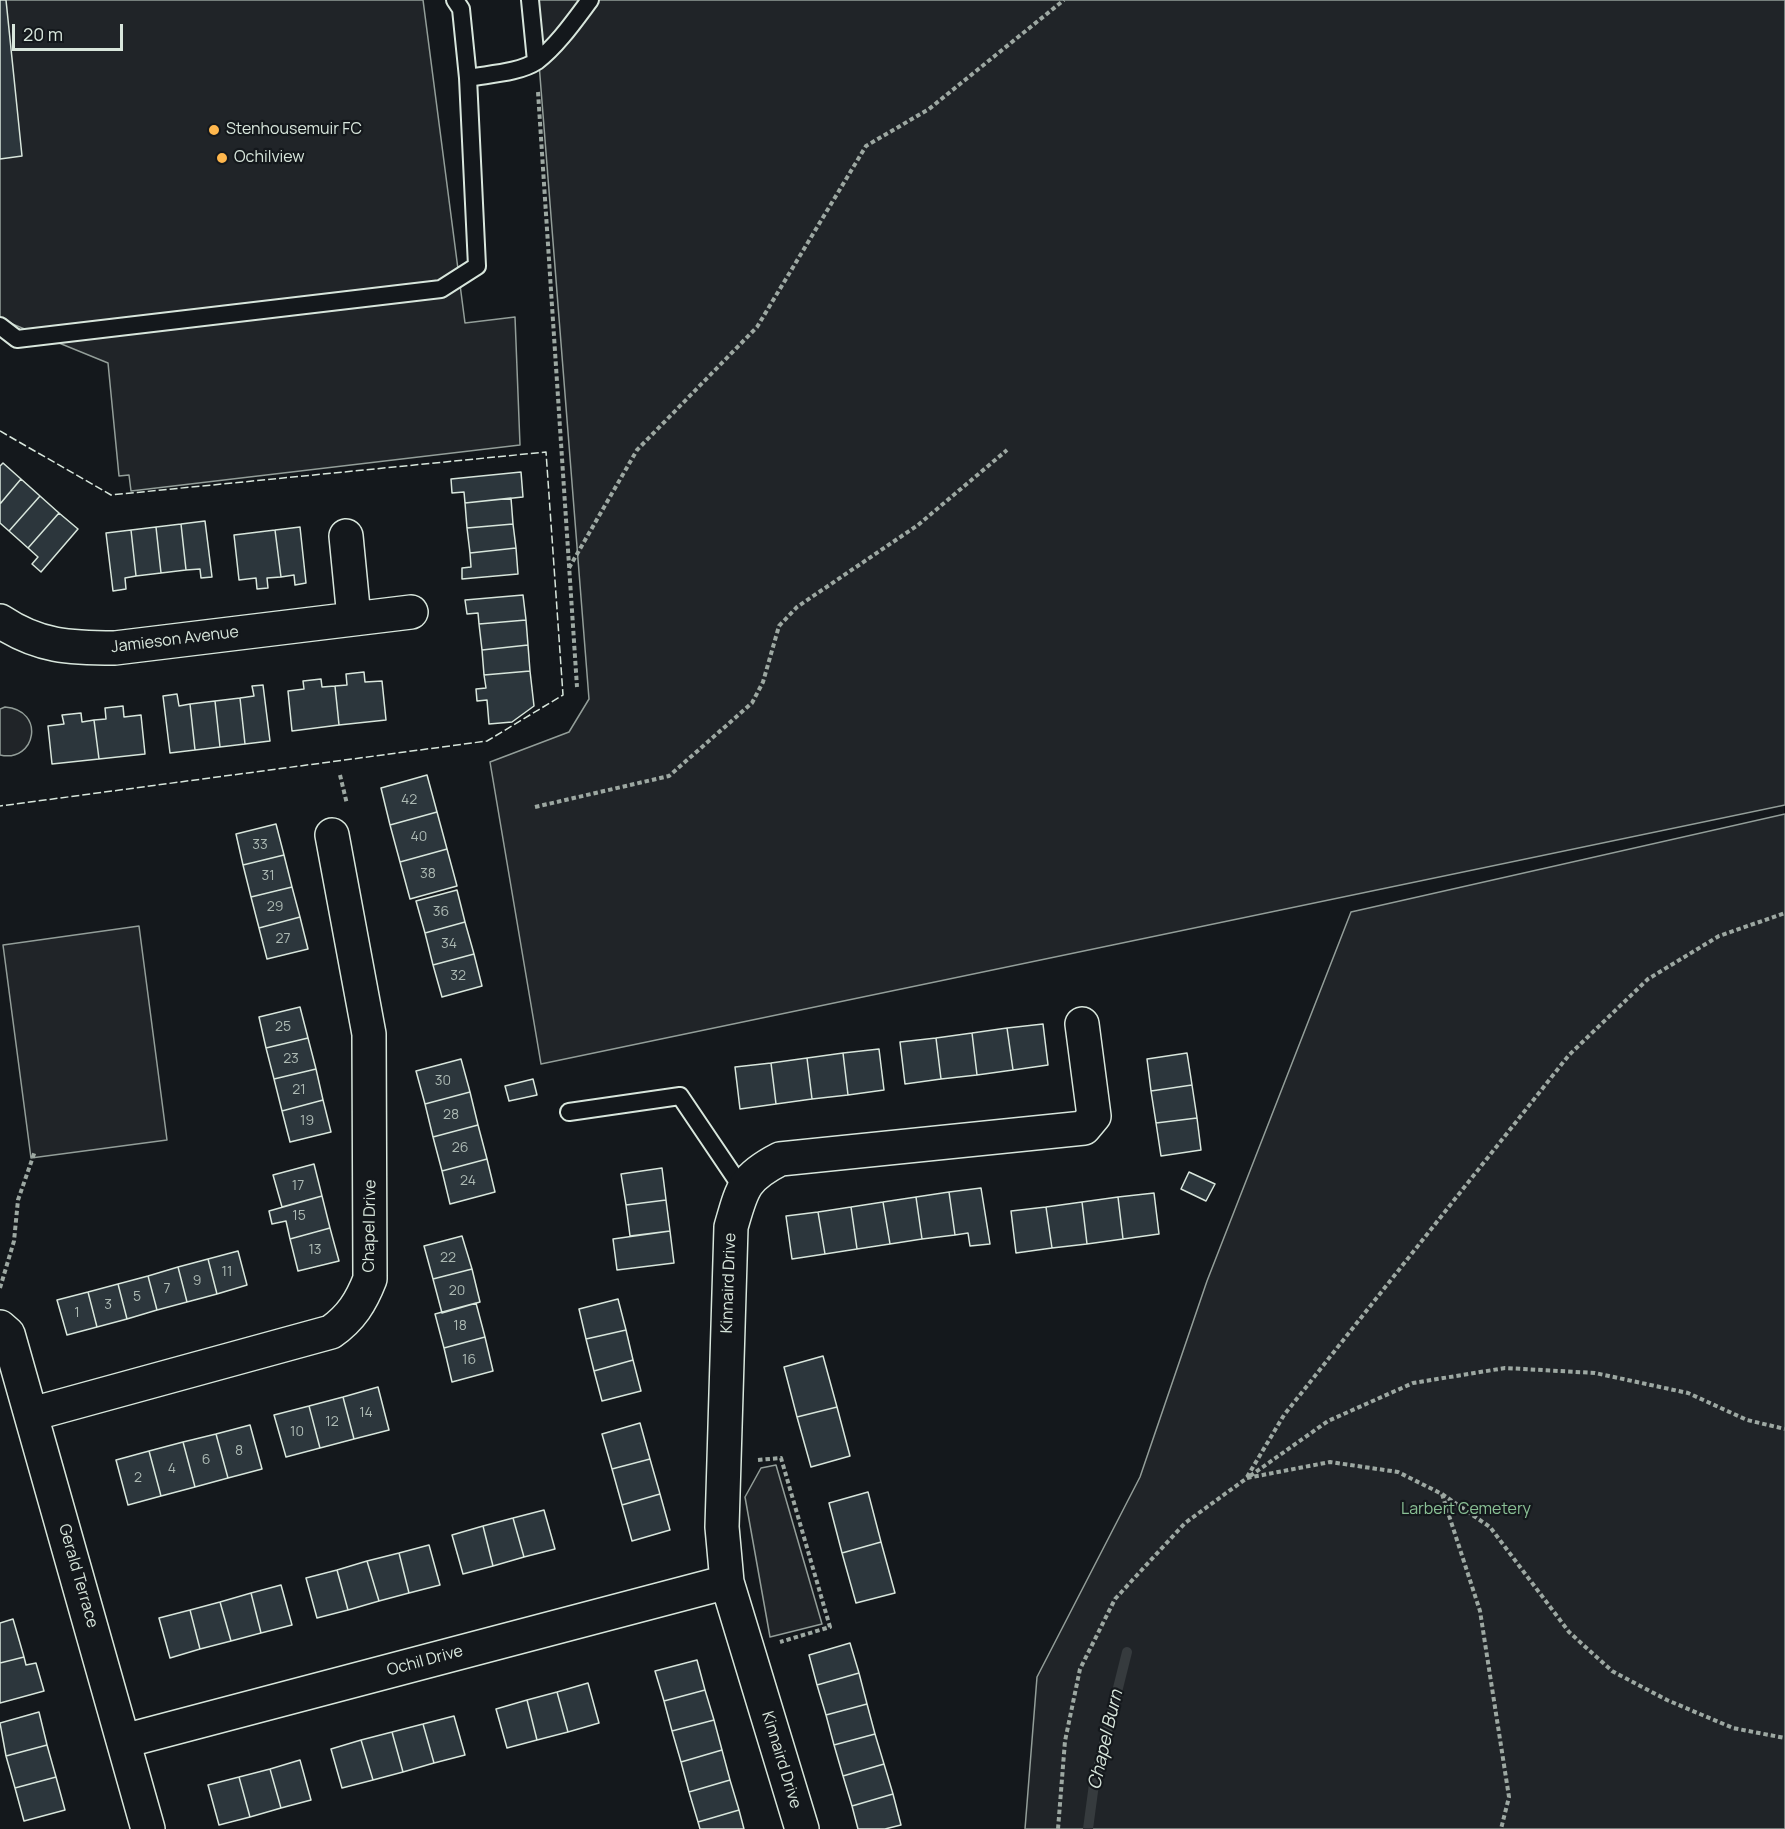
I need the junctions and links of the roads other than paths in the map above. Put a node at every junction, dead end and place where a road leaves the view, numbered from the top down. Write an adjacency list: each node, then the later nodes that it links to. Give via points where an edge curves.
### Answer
1 (455, 0): 5 (lane, via 461,9)
2 (530, 0): 4 (lane)
3 (590, 0): 4 (lane)
4 (536, 61): 5 (lane)
5 (468, 78): 6 (lane, via 477,266 441,289 17,339)
6 (0, 326)
7 (346, 536): 9 (street)
8 (411, 612): 9 (street, Jamieson Avenue)
9 (354, 618): 10 (street, Jamieson Avenue, via 116,648 68,648 32,640)
10 (0, 621)
11 (332, 835): 16 (street, Chapel Drive, via 369,1034 370,1279 362,1300 347,1321 331,1332)
12 (1082, 1024): 14 (street, via 1094,1116 1084,1128 780,1159 760,1169)
13 (569, 1112): 14 (lane, via 680,1096)
14 (742, 1188): 17 (street, Kinnaird Drive, via 731,1227 722,1527)
15 (0, 1327): 16 (street, Gerald Terrace, via 8,1334)
16 (32, 1414): 18 (street, Gerald Terrace)
17 (727, 1582): 18 (street, Ochil Drive); 20 (street, Kinnaird Drive)
18 (124, 1741): 19 (street, Gerald Terrace)
19 (148, 1829)
20 (802, 1829)

